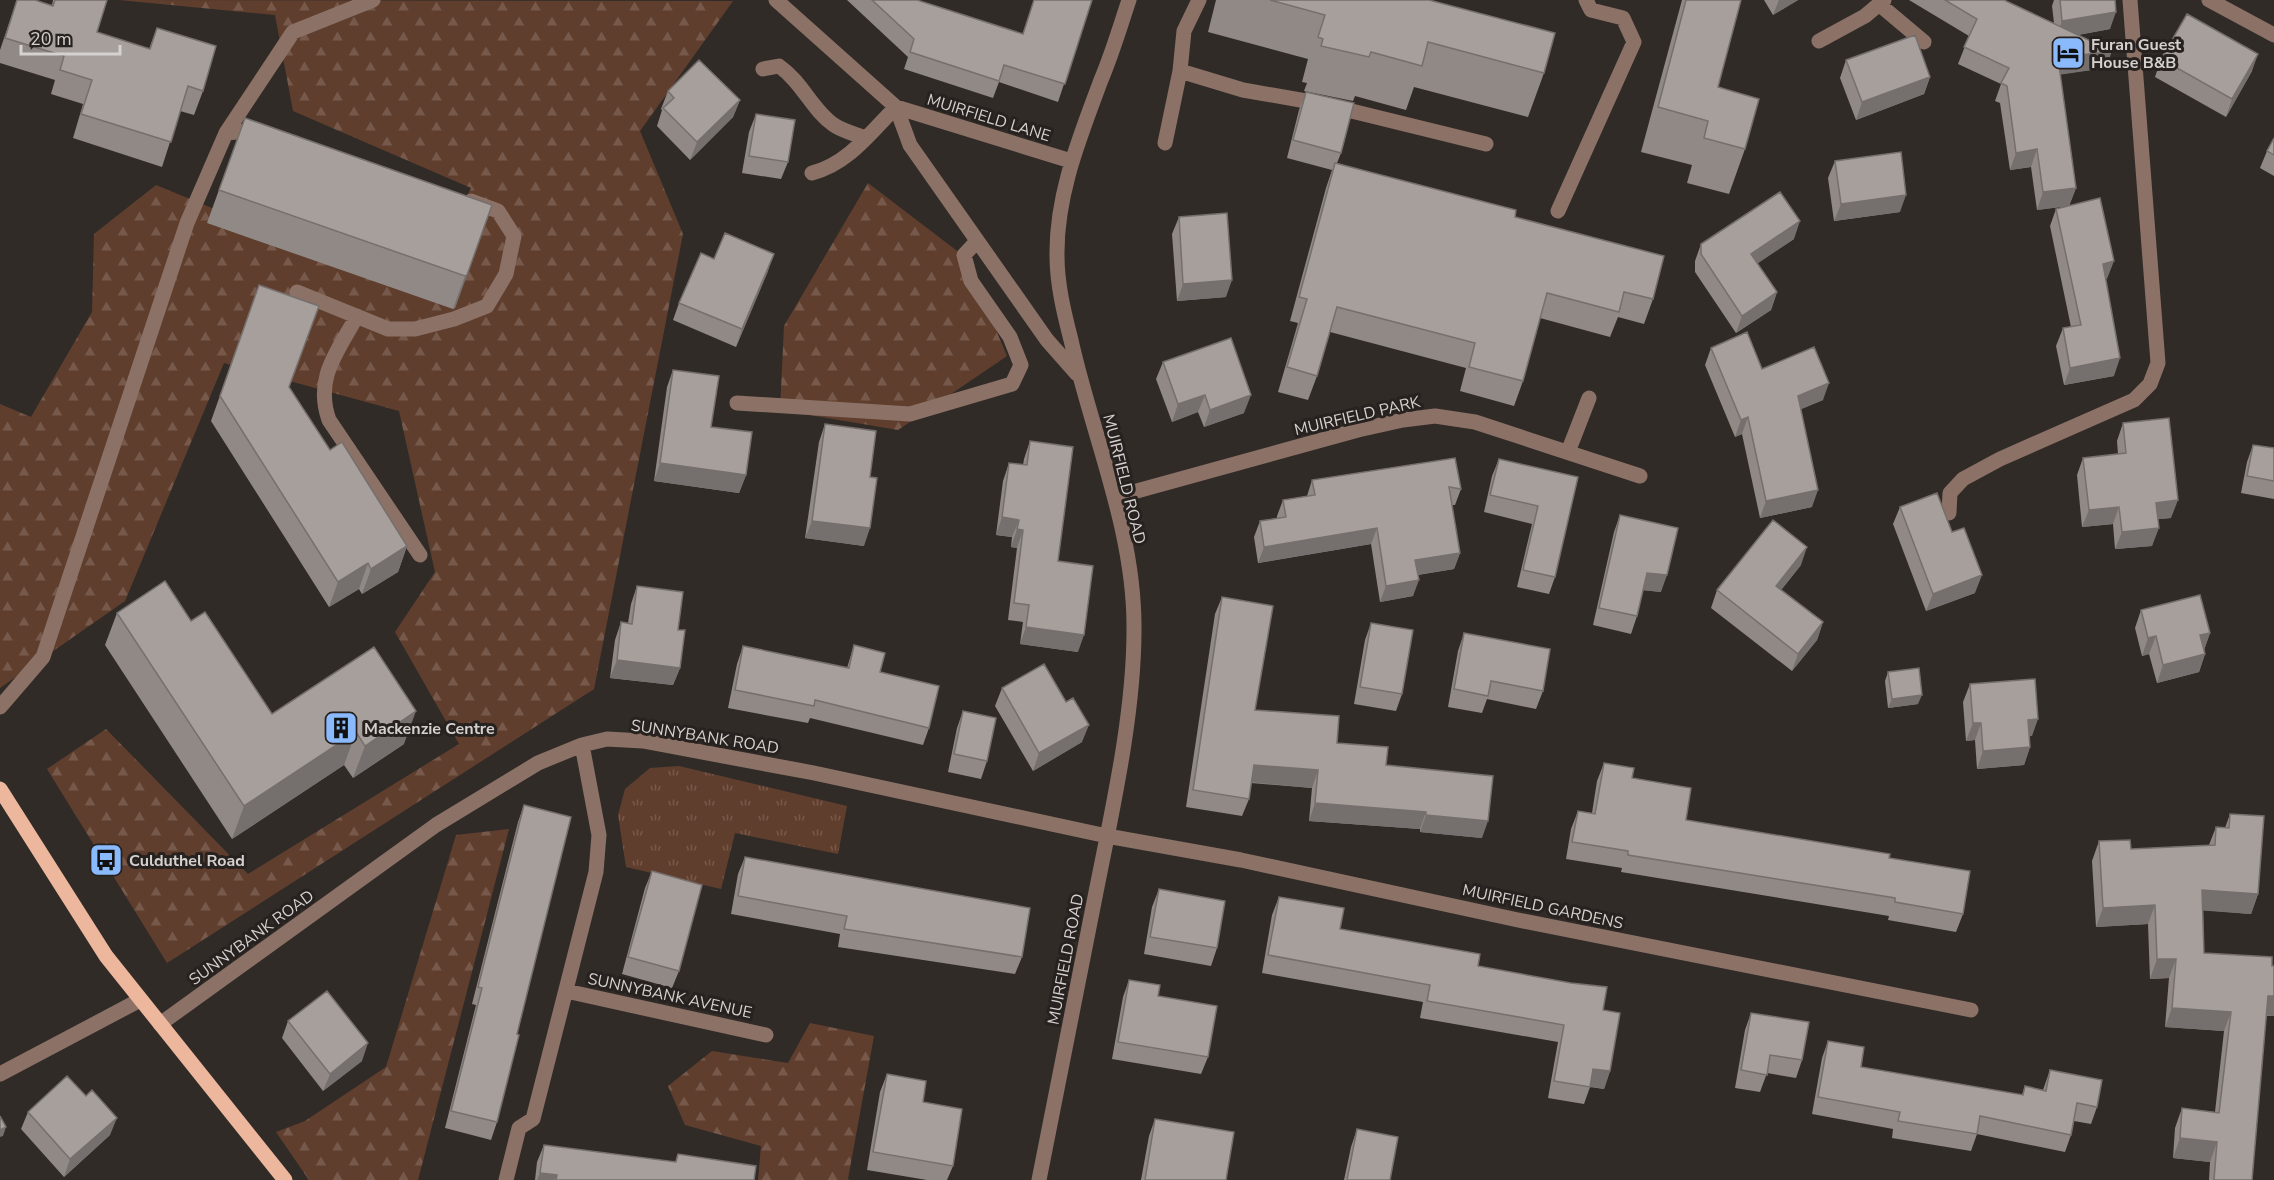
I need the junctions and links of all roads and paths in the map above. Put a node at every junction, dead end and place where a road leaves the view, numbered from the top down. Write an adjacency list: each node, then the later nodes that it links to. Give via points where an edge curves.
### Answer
1 (373, 0): 16 (street, via 293,32)
2 (776, 0): 14 (street, MUIRFIELD ROAD)
3 (1129, 0): 20 (street)
4 (1199, 0): 13 (street, via 1184,31)
5 (1586, 0): 23 (street, via 1591,10 1623,18 1635,42)
6 (2130, 0): 33 (street, via 2158,363 2150,384 2134,400 1963,478 1950,493)
7 (2209, 0): 9 (street)
8 (1882, 3): 10 (street); 11 (street)
9 (2274, 35)
10 (1819, 41)
11 (1924, 42)
12 (763, 69): 17 (street, via 779,66 793,76 834,125)
13 (1180, 71): 18 (street); 19 (street, via 1243,90 1323,104)
14 (896, 107): 17 (street); 20 (street, MUIRFIELD LANE); 24 (street, MUIRFIELD ROAD, via 910,145)
15 (275, 129): 16 (street)
16 (226, 133): 35 (street, via 187,223 44,657)
17 (865, 138): 21 (street, via 825,170)
18 (1165, 143)
19 (1486, 144)
20 (1071, 161): 27 (street, via 1060,208 1057,256)
21 (812, 172)
22 (453, 194): 26 (street, via 498,211 514,236 506,274 487,306 416,329 388,329)
23 (1558, 211)
24 (977, 241): 27 (street, MUIRFIELD ROAD, via 1047,340); 29 (street, via 964,255 971,281 1010,337 1021,365 1012,384 910,414)
25 (297, 292): 26 (street)
26 (357, 316): 34 (street, via 326,374 324,405 329,420)
27 (1079, 376): 32 (street, MUIRFIELD ROAD)
28 (1589, 398): 30 (street)
29 (737, 403)
30 (1568, 452): 31 (street, MUIRFIELD PARK); 32 (street, MUIRFIELD PARK, via 1474,422 1435,416 1358,430)
31 (1640, 476)
32 (1115, 497): 38 (street, MUIRFIELD ROAD, via 1129,568 1134,627 1132,687)
33 (1949, 513)
34 (420, 555)
35 (0, 707)
36 (582, 746): 38 (street, SUNNYBANK ROAD, via 607,740 643,741 814,772); 39 (street, SUNNYBANK AVENUE, via 599,835 596,872); 42 (street, SUNNYBANK ROAD, via 538,763 436,825)
37 (0, 789): 40 (main road, via 106,956)
38 (1107, 836): 41 (street, MUIRFIELD GARDENS); 47 (street, MUIRFIELD ROAD)
39 (566, 991): 43 (street, SUNNYBANK AVENUE); 46 (street, SUNNYBANK AVENUE, via 533,1119 519,1128)
40 (140, 1000): 42 (main road); 44 (street)
41 (1971, 1010)
42 (160, 1024): 45 (main road)
43 (766, 1035)
44 (0, 1074)
45 (285, 1180)
46 (507, 1180)
47 (1039, 1180)

